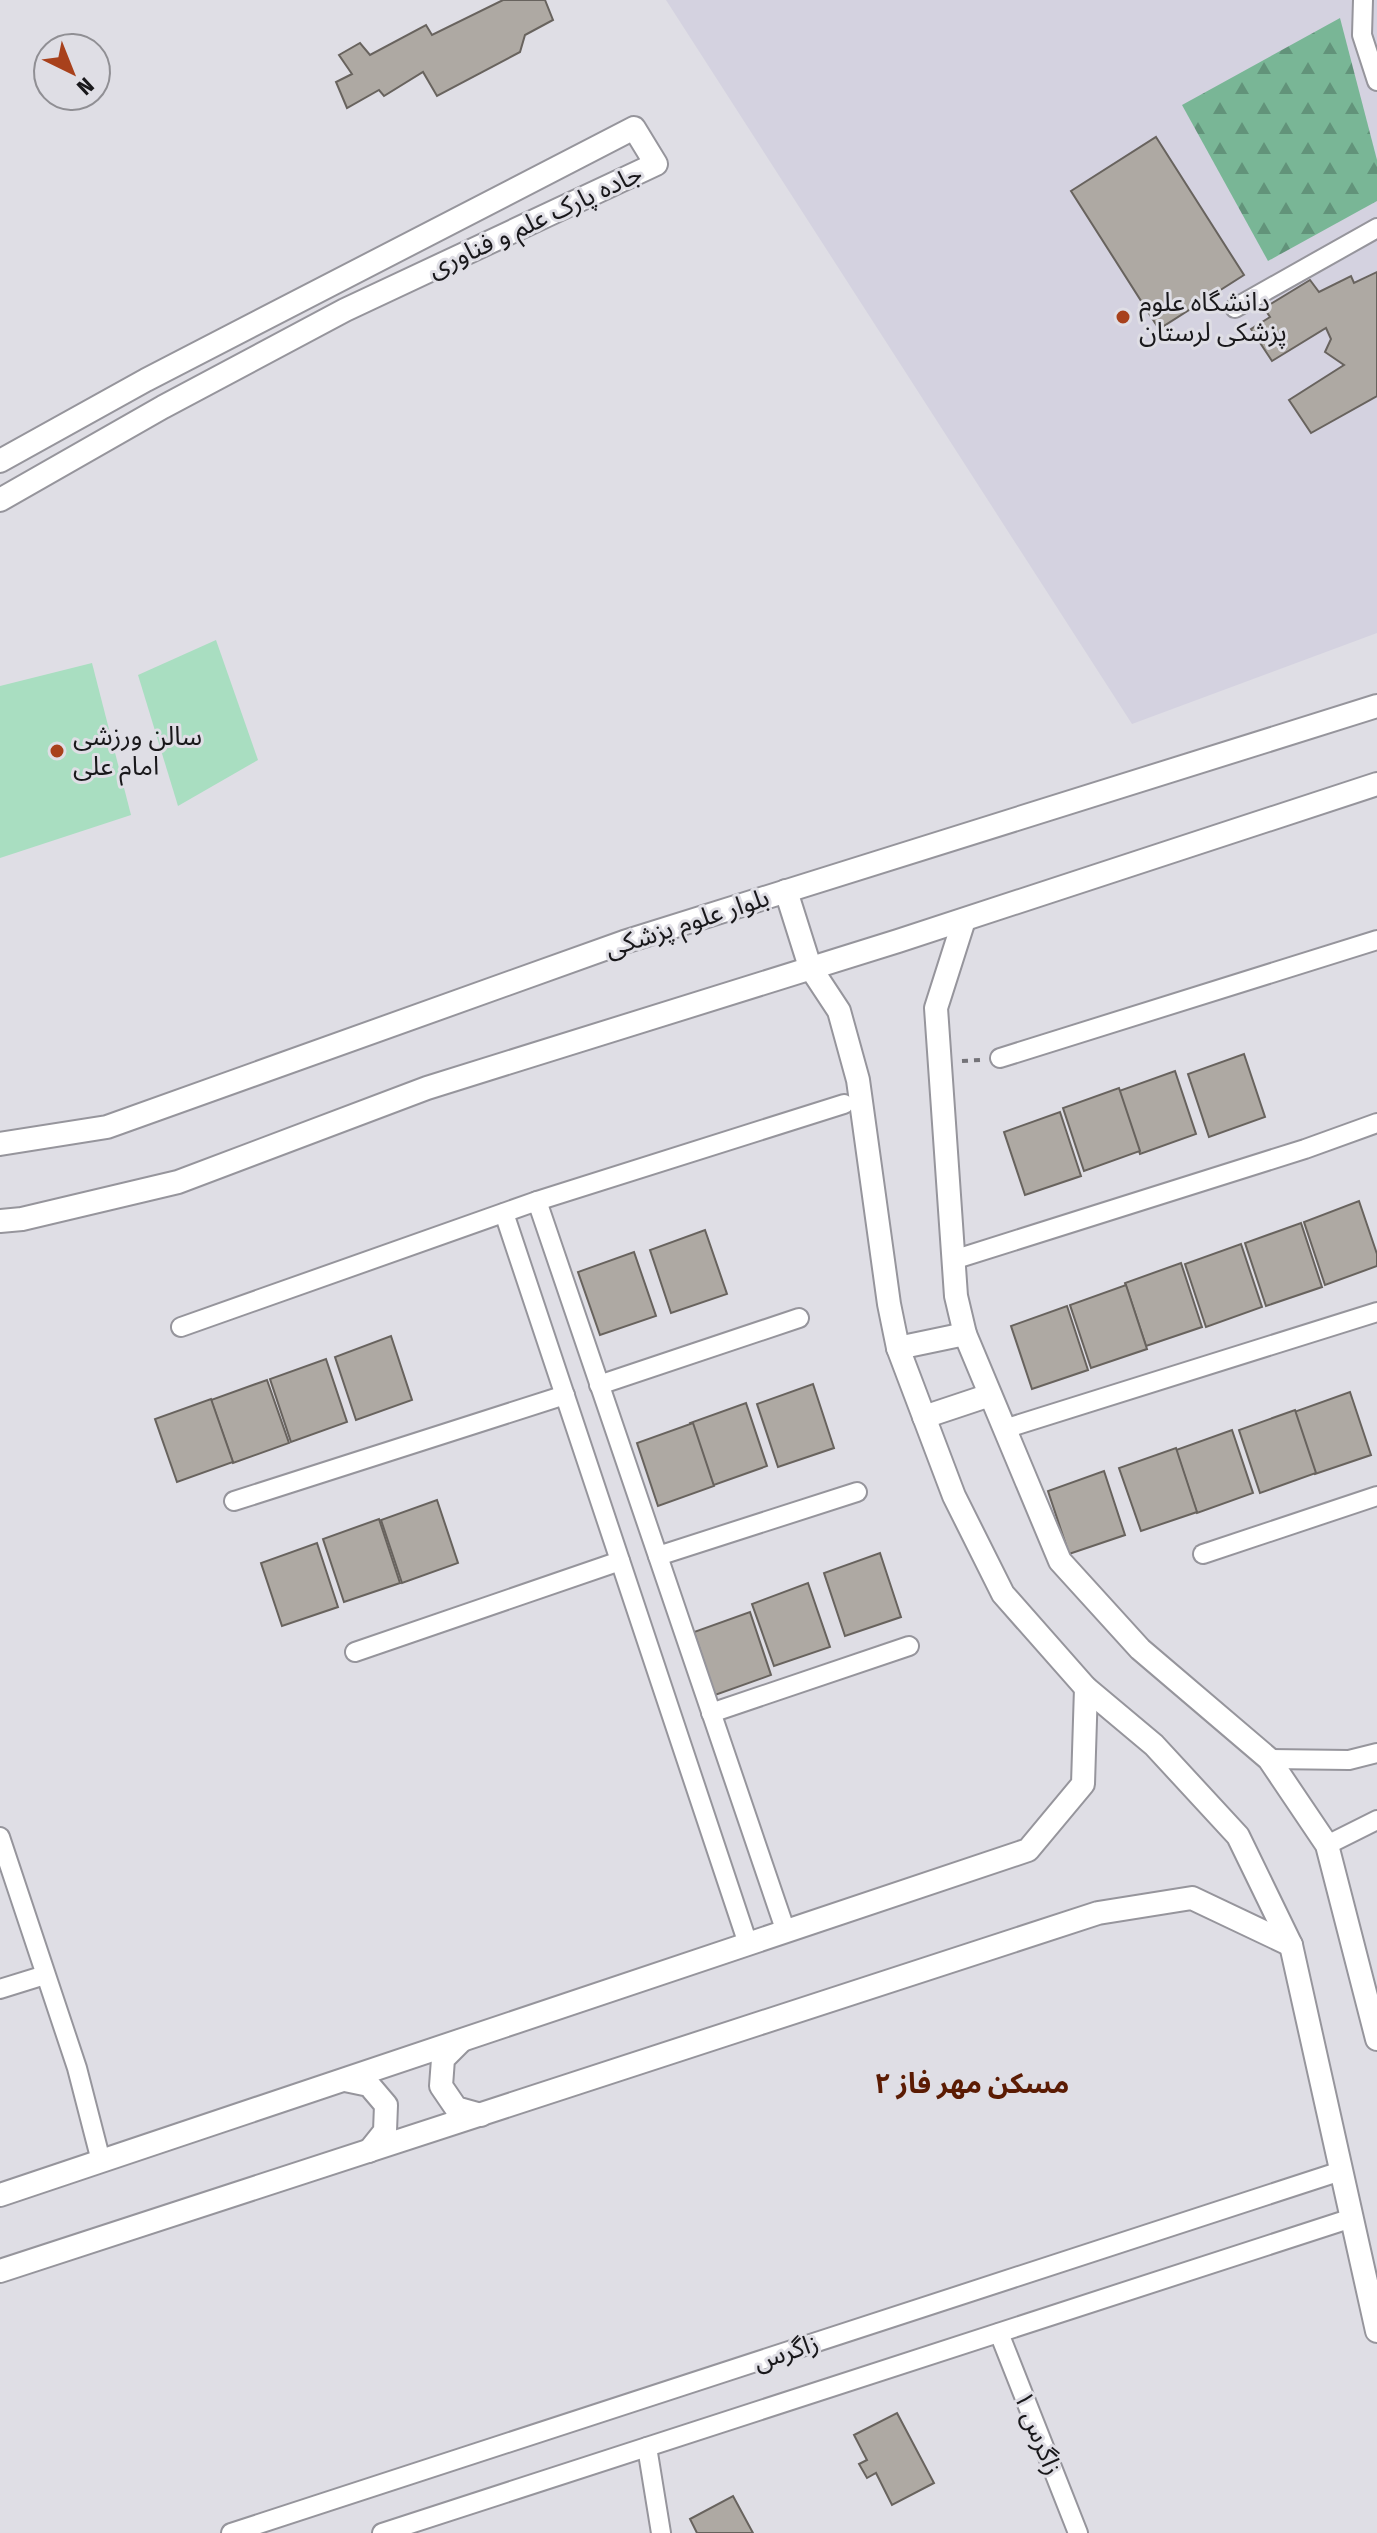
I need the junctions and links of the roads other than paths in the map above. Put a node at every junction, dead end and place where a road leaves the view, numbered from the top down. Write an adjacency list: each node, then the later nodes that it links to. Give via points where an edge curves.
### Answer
1 (1363, 0): 2 (street, via 1362,35)
2 (1377, 81)
3 (1377, 228): 4 (street)
4 (1235, 308)
5 (146, 380): 6 (street); 6 (street, جاده پارک علم و فناوری, via 634,128 656,164 345,310); 7 (street, جاده پارک علم و فناوری)
6 (163, 407): 8 (street, جاده پارک علم و فناوری)
7 (0, 461)
8 (0, 500)
9 (1377, 706): 11 (street, بلوار علوم پزشکی)
10 (1376, 789): 12 (street)
11 (786, 891): 14 (street); 18 (street, بلوار علوم پزشکی, via 624,942 107,1127)
12 (964, 920): 14 (street); 22 (street, via 936,1008)
13 (1377, 940): 15 (street)
14 (810, 967): 21 (street, via 427,1088 178,1182); 27 (street, via 839,1011 858,1080)
15 (1000, 1058)
16 (844, 1104): 19 (street)
17 (1377, 1123): 22 (street)
18 (0, 1144)
19 (537, 1201): 20 (street); 28 (street)
20 (504, 1213): 25 (street); 29 (street)
21 (0, 1221)
22 (953, 1260): 26 (street)
23 (1377, 1312): 32 (street)
24 (799, 1318): 28 (street)
25 (181, 1327)
26 (965, 1334): 27 (street); 30 (street)
27 (898, 1348): 31 (street)
28 (599, 1385): 37 (street)
29 (565, 1395): 35 (street); 38 (street)
30 (990, 1395): 31 (street); 32 (street)
31 (924, 1417): 41 (street, via 954,1496 1003,1594)
32 (1004, 1429): 44 (street, via 1060,1561 1140,1649)
33 (857, 1492): 37 (street)
34 (1377, 1496): 36 (street)
35 (234, 1501)
36 (1203, 1554)
37 (658, 1556): 42 (street)
38 (620, 1561): 40 (street); 49 (street)
39 (909, 1646): 42 (street)
40 (355, 1652)
41 (1086, 1688): 48 (street, via 1083,1784 1028,1850); 50 (street, via 1154,1745 1238,1836)
42 (711, 1713): 48 (street)
43 (1377, 1753): 44 (street, via 1349,1760)
44 (1269, 1759): 47 (street)
45 (1377, 1820): 47 (street)
46 (0, 1837): 51 (street)
47 (1327, 1845): 53 (street)
48 (786, 1932): 49 (street)
49 (748, 1944): 54 (street)
50 (1291, 1945): 56 (street, via 1192,1898 1098,1913); 59 (street)
51 (45, 1975): 52 (street); 58 (street)
52 (0, 1989)
53 (1377, 2039)
54 (462, 2040): 55 (street); 56 (street, via 443,2059 441,2086 456,2108)
55 (344, 2080): 57 (street, via 369,2085 386,2105 385,2131); 58 (street)
56 (481, 2115): 57 (street)
57 (369, 2151): 62 (street)
58 (101, 2161): 60 (street)
59 (1341, 2171): 61 (street); 66 (street, زاگرس)
60 (0, 2195)
61 (1352, 2218): 63 (street); 64 (street, زاگرس)
62 (0, 2271)
63 (1377, 2331)
64 (999, 2333): 65 (street, زاگرس); 69 (street, زاگرس ۱)
65 (647, 2447): 67 (street, زاگرس); 68 (street)
66 (231, 2533)
67 (382, 2533)
68 (661, 2533)
69 (1078, 2533)

